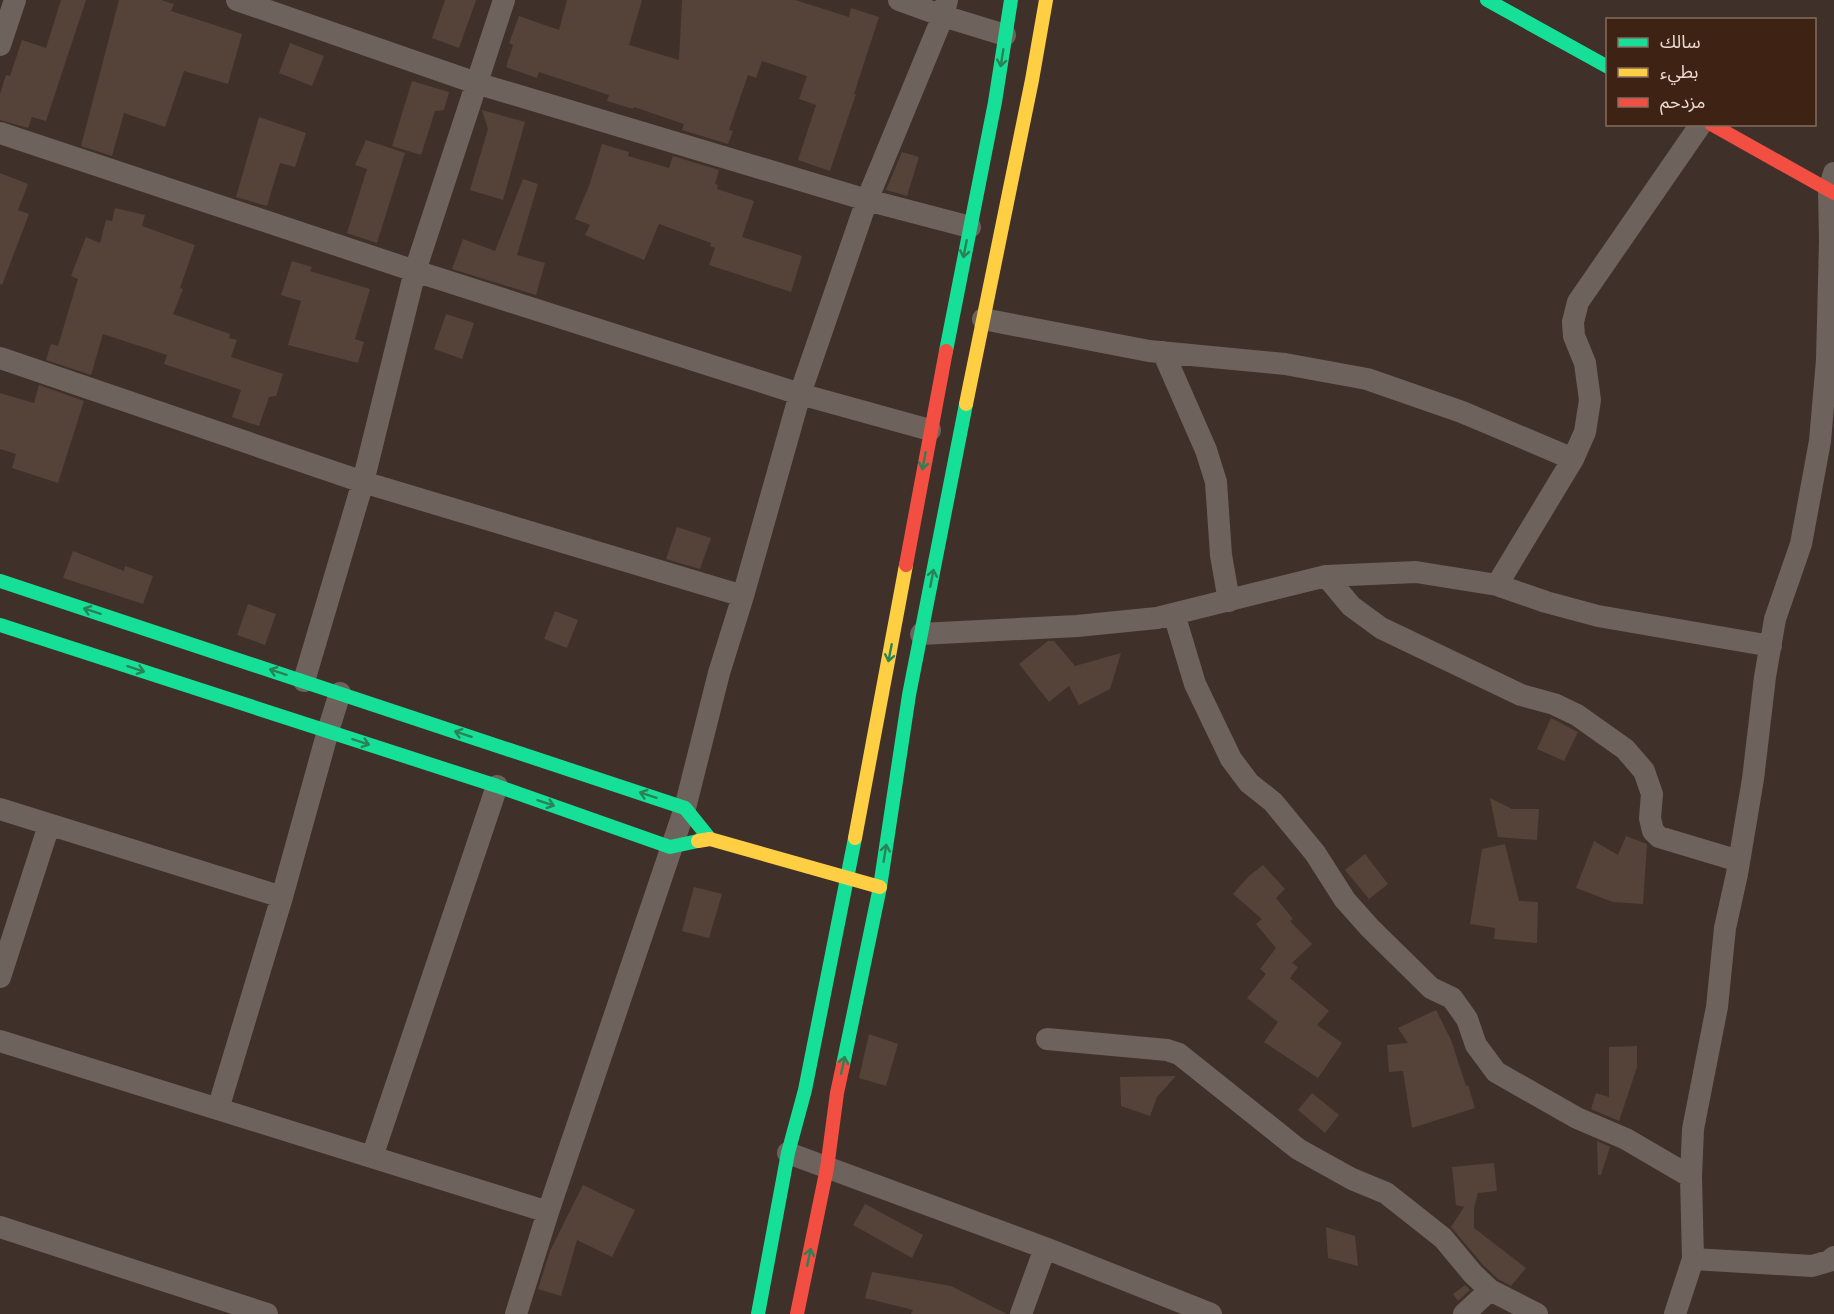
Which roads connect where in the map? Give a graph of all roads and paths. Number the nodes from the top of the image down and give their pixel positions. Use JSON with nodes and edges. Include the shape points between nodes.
{"nodes":[{"id":1,"x":15,"y":0,"type":"edge"},
{"id":2,"x":237,"y":0,"type":"edge"},
{"id":3,"x":504,"y":0,"type":"edge"},
{"id":4,"x":898,"y":0,"type":"edge"},
{"id":5,"x":1011,"y":0,"type":"edge"},
{"id":6,"x":1046,"y":0,"type":"edge"},
{"id":7,"x":1487,"y":0,"type":"edge"},
{"id":8,"x":945,"y":8,"type":"edge"},
{"id":9,"x":1005,"y":35,"type":"junction"},
{"id":10,"x":0,"y":45,"type":"edge"},
{"id":11,"x":1606,"y":66,"type":"edge"},
{"id":12,"x":476,"y":83,"type":"junction"},
{"id":13,"x":1700,"y":126,"type":"edge"},
{"id":14,"x":1715,"y":126,"type":"edge"},
{"id":15,"x":0,"y":133,"type":"edge"},
{"id":16,"x":1832,"y":185,"type":"edge"},
{"id":17,"x":867,"y":200,"type":"junction"},
{"id":18,"x":970,"y":227,"type":"junction"},
{"id":19,"x":415,"y":270,"type":"junction"},
{"id":20,"x":975,"y":280,"type":"junction"},
{"id":21,"x":983,"y":319,"type":"junction"},
{"id":22,"x":1163,"y":352,"type":"junction"},
{"id":23,"x":0,"y":358,"type":"edge"},
{"id":24,"x":800,"y":394,"type":"junction"},
{"id":25,"x":930,"y":430,"type":"junction"},
{"id":26,"x":1573,"y":459,"type":"junction"},
{"id":27,"x":363,"y":482,"type":"junction"},
{"id":28,"x":1326,"y":576,"type":"junction"},
{"id":29,"x":0,"y":581,"type":"edge"},
{"id":30,"x":1497,"y":585,"type":"junction"},
{"id":31,"x":743,"y":596,"type":"junction"},
{"id":32,"x":1229,"y":601,"type":"junction"},
{"id":33,"x":1174,"y":614,"type":"junction"},
{"id":34,"x":0,"y":625,"type":"edge"},
{"id":35,"x":921,"y":633,"type":"junction"},
{"id":36,"x":1771,"y":646,"type":"junction"},
{"id":37,"x":304,"y":681,"type":"junction"},
{"id":38,"x":340,"y":693,"type":"junction"},
{"id":39,"x":328,"y":731,"type":"junction"},
{"id":40,"x":497,"y":786,"type":"junction"},
{"id":41,"x":685,"y":808,"type":"junction"},
{"id":42,"x":0,"y":809,"type":"edge"},
{"id":43,"x":49,"y":825,"type":"junction"},
{"id":44,"x":710,"y":839,"type":"junction"},
{"id":45,"x":670,"y":847,"type":"junction"},
{"id":46,"x":1739,"y":861,"type":"junction"},
{"id":47,"x":847,"y":878,"type":"junction"},
{"id":48,"x":879,"y":887,"type":"junction"},
{"id":49,"x":282,"y":897,"type":"junction"},
{"id":50,"x":0,"y":977,"type":"edge"},
{"id":51,"x":1047,"y":1039,"type":"dead end"},
{"id":52,"x":0,"y":1041,"type":"edge"},
{"id":53,"x":218,"y":1109,"type":"junction"},
{"id":54,"x":788,"y":1153,"type":"junction"},
{"id":55,"x":372,"y":1157,"type":"junction"},
{"id":56,"x":827,"y":1168,"type":"junction"},
{"id":57,"x":1691,"y":1177,"type":"junction"},
{"id":58,"x":548,"y":1212,"type":"junction"},
{"id":59,"x":0,"y":1227,"type":"edge"},
{"id":60,"x":1045,"y":1248,"type":"junction"},
{"id":61,"x":1834,"y":1257,"type":"edge"},
{"id":62,"x":1693,"y":1259,"type":"junction"},
{"id":63,"x":1490,"y":1290,"type":"junction"},
{"id":64,"x":267,"y":1314,"type":"edge"},
{"id":65,"x":516,"y":1314,"type":"edge"},
{"id":66,"x":758,"y":1314,"type":"edge"},
{"id":67,"x":797,"y":1314,"type":"edge"},
{"id":68,"x":1021,"y":1314,"type":"edge"},
{"id":69,"x":1211,"y":1314,"type":"edge"},
{"id":70,"x":1464,"y":1314,"type":"edge"},
{"id":71,"x":1537,"y":1314,"type":"edge"},
{"id":72,"x":1675,"y":1314,"type":"edge"}],
"edges":[{"from":1,"to":10,"type":"street"},
{"from":2,"to":12,"type":"street"},
{"from":3,"to":12,"type":"street"},
{"from":4,"to":8,"type":"street"},
{"from":5,"to":9,"type":"main road"},
{"from":6,"to":20,"type":"main road","via":[[1032,80]]},
{"from":7,"to":11,"type":"main road"},
{"from":8,"to":9,"type":"street"},
{"from":8,"to":17,"type":"street"},
{"from":9,"to":18,"type":"main road","one_way":true},
{"from":12,"to":17,"type":"street"},
{"from":12,"to":19,"type":"street"},
{"from":13,"to":26,"type":"street","via":[[1578,302],[1574,336],[1585,363],[1590,400],[1585,432]]},
{"from":14,"to":16,"type":"main road"},
{"from":15,"to":19,"type":"street"},
{"from":16,"to":36,"type":"street","via":[[1827,360],[1820,441],[1801,544],[1775,619]]},
{"from":17,"to":18,"type":"street"},
{"from":17,"to":24,"type":"street"},
{"from":18,"to":20,"type":"main road","one_way":true},
{"from":19,"to":24,"type":"street"},
{"from":19,"to":27,"type":"street"},
{"from":20,"to":21,"type":"main road"},
{"from":20,"to":25,"type":"main road"},
{"from":21,"to":22,"type":"street"},
{"from":35,"to":21,"type":"main road","one_way":true},
{"from":22,"to":26,"type":"street","via":[[1285,364],[1367,380],[1462,412]]},
{"from":22,"to":32,"type":"street","via":[[1216,482]]},
{"from":23,"to":27,"type":"street"},
{"from":24,"to":25,"type":"street"},
{"from":24,"to":31,"type":"street"},
{"from":25,"to":47,"type":"main road","one_way":true},
{"from":26,"to":30,"type":"street"},
{"from":27,"to":31,"type":"street"},
{"from":27,"to":37,"type":"street"},
{"from":28,"to":30,"type":"street","via":[[1416,572]]},
{"from":28,"to":32,"type":"street"},
{"from":28,"to":46,"type":"street","via":[[1352,606],[1381,628],[1521,695],[1577,715],[1625,749],[1644,771],[1652,794],[1650,818],[1659,837]]},
{"from":37,"to":29,"type":"main road","one_way":true},
{"from":30,"to":36,"type":"street","via":[[1598,616]]},
{"from":31,"to":41,"type":"street"},
{"from":32,"to":33,"type":"street"},
{"from":33,"to":35,"type":"street","via":[[1077,626]]},
{"from":33,"to":57,"type":"street","via":[[1195,684],[1231,759],[1249,783],[1274,802],[1370,928],[1431,988],[1452,998],[1467,1019],[1476,1045],[1496,1072]]},
{"from":34,"to":39,"type":"main road","one_way":true},
{"from":48,"to":35,"type":"main road","one_way":true},
{"from":36,"to":46,"type":"street"},
{"from":37,"to":38,"type":"main road"},
{"from":38,"to":39,"type":"street"},
{"from":41,"to":38,"type":"main road","one_way":true},
{"from":39,"to":40,"type":"main road","one_way":true},
{"from":39,"to":49,"type":"street"},
{"from":40,"to":45,"type":"main road","one_way":true},
{"from":40,"to":55,"type":"street"},
{"from":41,"to":44,"type":"main road"},
{"from":41,"to":45,"type":"street"},
{"from":42,"to":43,"type":"street"},
{"from":43,"to":49,"type":"street"},
{"from":43,"to":50,"type":"street"},
{"from":44,"to":45,"type":"main road"},
{"from":44,"to":47,"type":"main road"},
{"from":45,"to":58,"type":"street"},
{"from":46,"to":57,"type":"street","via":[[1725,928],[1717,1007],[1693,1129]]},
{"from":47,"to":48,"type":"main road"},
{"from":47,"to":54,"type":"main road","via":[[805,1090]]},
{"from":56,"to":48,"type":"main road","one_way":true,"via":[[837,1093]]},
{"from":49,"to":53,"type":"street"},
{"from":51,"to":63,"type":"street","via":[[1179,1054],[1298,1149],[1386,1193],[1443,1238]]},
{"from":52,"to":53,"type":"street"},
{"from":53,"to":55,"type":"street"},
{"from":54,"to":56,"type":"street"},
{"from":54,"to":66,"type":"main road"},
{"from":55,"to":58,"type":"street"},
{"from":56,"to":60,"type":"street"},
{"from":67,"to":56,"type":"main road","one_way":true},
{"from":57,"to":62,"type":"street"},
{"from":58,"to":65,"type":"street"},
{"from":59,"to":64,"type":"street"},
{"from":60,"to":68,"type":"street"},
{"from":60,"to":69,"type":"street"},
{"from":61,"to":62,"type":"street","via":[[1812,1266]]},
{"from":62,"to":72,"type":"street"},
{"from":63,"to":70,"type":"street"},
{"from":63,"to":71,"type":"street"}]}
